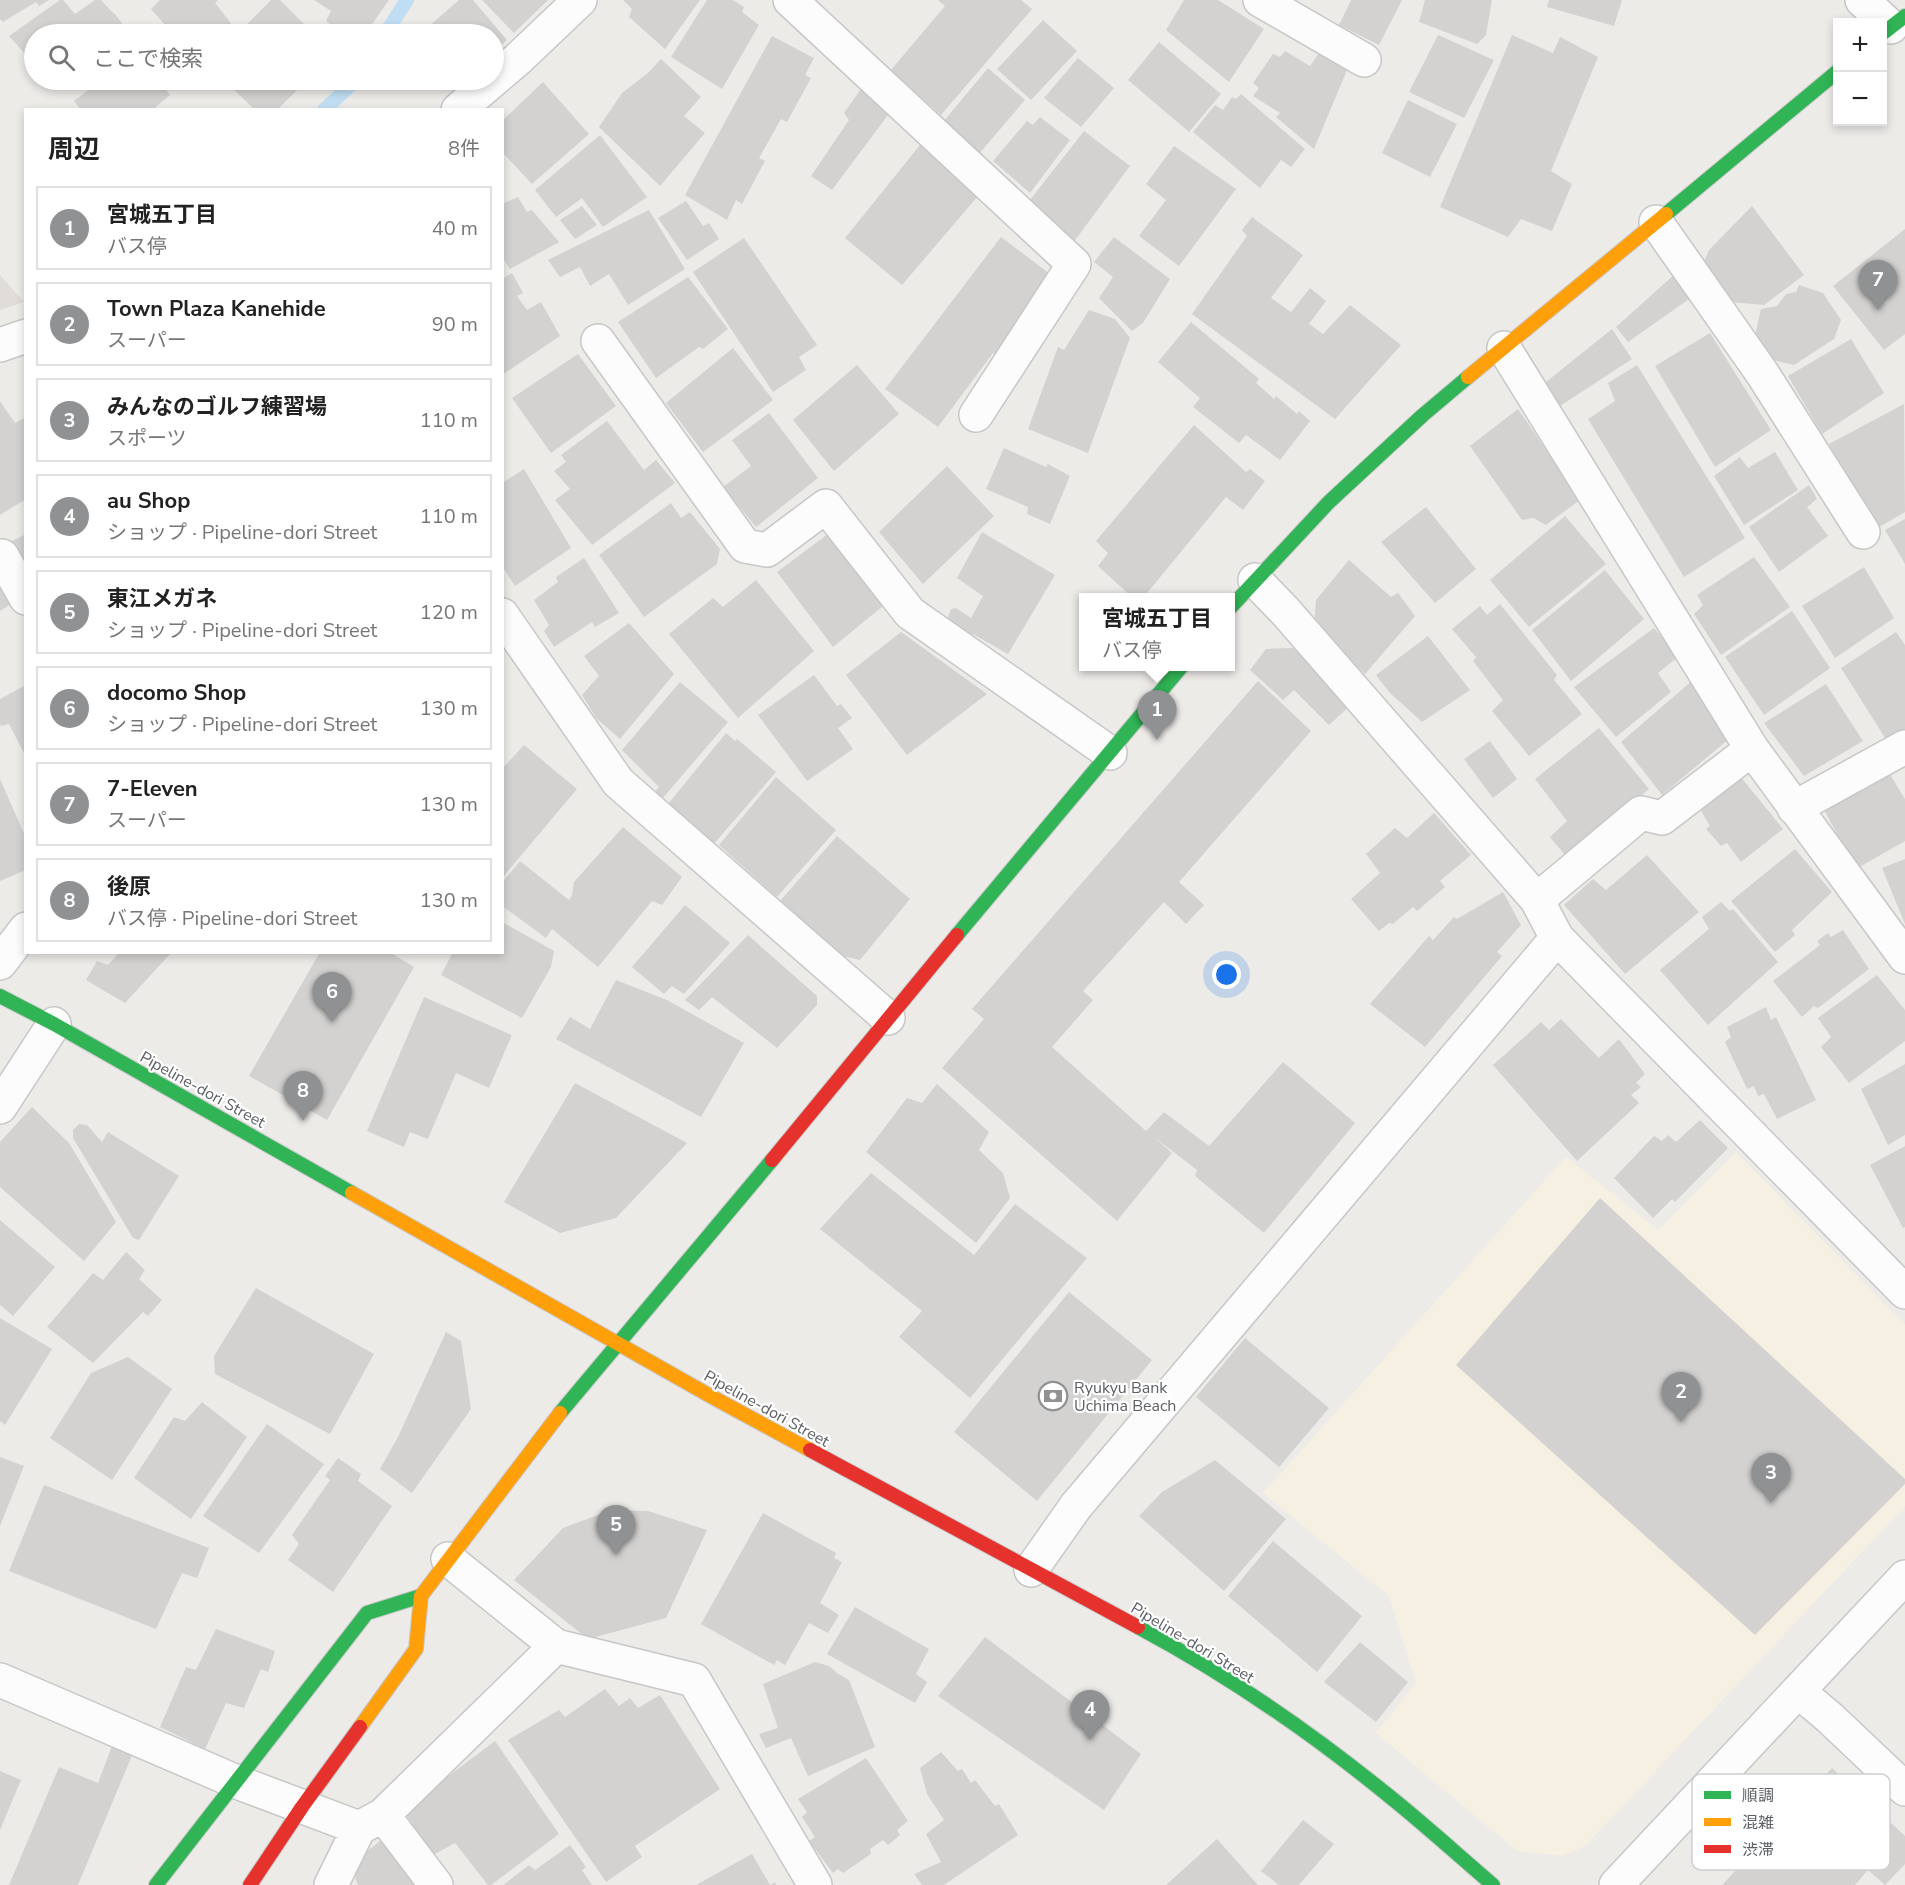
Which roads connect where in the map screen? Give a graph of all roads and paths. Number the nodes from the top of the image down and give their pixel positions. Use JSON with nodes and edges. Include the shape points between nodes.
{"nodes":[{"id":1,"x":580,"y":0,"type":"edge"},
{"id":2,"x":790,"y":0,"type":"edge"},
{"id":3,"x":1260,"y":0,"type":"edge"},
{"id":4,"x":1862,"y":0,"type":"edge"},
{"id":5,"x":1893,"y":25,"type":"edge"},
{"id":6,"x":1364,"y":60,"type":"dead end"},
{"id":7,"x":504,"y":71,"type":"edge"},
{"id":8,"x":1837,"y":72,"type":"edge"},
{"id":9,"x":482,"y":90,"type":"edge"},
{"id":10,"x":460,"y":108,"type":"edge"},
{"id":11,"x":1656,"y":222,"type":"junction"},
{"id":12,"x":24,"y":337,"type":"edge"},
{"id":13,"x":597,"y":341,"type":"dead end"},
{"id":14,"x":0,"y":345,"type":"edge"},
{"id":15,"x":1504,"y":348,"type":"junction"},
{"id":16,"x":976,"y":415,"type":"dead end"},
{"id":17,"x":1863,"y":532,"type":"dead end"},
{"id":18,"x":2,"y":556,"type":"dead end"},
{"id":19,"x":1255,"y":580,"type":"junction"},
{"id":20,"x":24,"y":594,"type":"edge"},
{"id":21,"x":1235,"y":602,"type":"edge"},
{"id":22,"x":504,"y":618,"type":"edge"},
{"id":23,"x":1178,"y":671,"type":"edge"},
{"id":24,"x":1905,"y":747,"type":"edge"},
{"id":25,"x":1752,"y":749,"type":"junction"},
{"id":26,"x":1110,"y":753,"type":"junction"},
{"id":27,"x":1794,"y":808,"type":"junction"},
{"id":28,"x":1537,"y":900,"type":"junction"},
{"id":29,"x":24,"y":932,"type":"edge"},
{"id":30,"x":1557,"y":938,"type":"junction"},
{"id":31,"x":1905,"y":957,"type":"edge"},
{"id":32,"x":0,"y":963,"type":"edge"},
{"id":33,"x":0,"y":996,"type":"edge"},
{"id":34,"x":888,"y":1018,"type":"junction"},
{"id":35,"x":54,"y":1024,"type":"junction"},
{"id":36,"x":0,"y":1107,"type":"edge"},
{"id":37,"x":1905,"y":1292,"type":"edge"},
{"id":38,"x":619,"y":1344,"type":"junction"},
{"id":39,"x":448,"y":1559,"type":"junction"},
{"id":40,"x":1030,"y":1570,"type":"junction"},
{"id":41,"x":1905,"y":1576,"type":"edge"},
{"id":42,"x":421,"y":1596,"type":"junction"},
{"id":43,"x":556,"y":1646,"type":"junction"},
{"id":44,"x":0,"y":1680,"type":"edge"},
{"id":45,"x":1798,"y":1691,"type":"junction"},
{"id":46,"x":1720,"y":1774,"type":"edge"},
{"id":47,"x":1889,"y":1774,"type":"edge"},
{"id":48,"x":1890,"y":1775,"type":"edge"},
{"id":49,"x":237,"y":1782,"type":"junction"},
{"id":50,"x":1905,"y":1789,"type":"edge"},
{"id":51,"x":1692,"y":1804,"type":"edge"},
{"id":52,"x":302,"y":1807,"type":"junction"},
{"id":53,"x":371,"y":1822,"type":"junction"},
{"id":54,"x":156,"y":1885,"type":"edge"},
{"id":55,"x":250,"y":1885,"type":"edge"},
{"id":56,"x":331,"y":1885,"type":"edge"},
{"id":57,"x":436,"y":1885,"type":"edge"},
{"id":58,"x":815,"y":1885,"type":"edge"},
{"id":59,"x":1493,"y":1885,"type":"edge"},
{"id":60,"x":1616,"y":1885,"type":"edge"}],
"edges":[{"from":1,"to":7,"type":"street"},
{"from":2,"to":16,"type":"street","via":[[1074,264]]},
{"from":3,"to":6,"type":"street"},
{"from":4,"to":5,"type":"street"},
{"from":8,"to":11,"type":"street"},
{"from":9,"to":10,"type":"street"},
{"from":11,"to":15,"type":"street"},
{"from":11,"to":17,"type":"street","via":[[1762,373]]},
{"from":12,"to":14,"type":"street"},
{"from":13,"to":26,"type":"street","via":[[745,546],[767,550],[826,506],[910,613]]},
{"from":15,"to":19,"type":"street","via":[[1329,502]]},
{"from":15,"to":25,"type":"street"},
{"from":18,"to":20,"type":"street"},
{"from":19,"to":21,"type":"street"},
{"from":19,"to":28,"type":"street"},
{"from":22,"to":34,"type":"street","via":[[618,782]]},
{"from":23,"to":26,"type":"street"},
{"from":24,"to":27,"type":"street"},
{"from":25,"to":27,"type":"street"},
{"from":25,"to":28,"type":"street","via":[[1662,818],[1641,813]]},
{"from":26,"to":34,"type":"street"},
{"from":27,"to":31,"type":"street"},
{"from":28,"to":30,"type":"street"},
{"from":29,"to":32,"type":"street"},
{"from":30,"to":37,"type":"street"},
{"from":30,"to":40,"type":"street","via":[[1076,1506]]},
{"from":33,"to":35,"type":"street","name":"Pipeline-dori Street"},
{"from":34,"to":38,"type":"street"},
{"from":35,"to":36,"type":"street"},
{"from":35,"to":38,"type":"street","name":"Pipeline-dori Street"},
{"from":38,"to":39,"type":"street","via":[[542,1434]]},
{"from":38,"to":40,"type":"street","name":"Pipeline-dori Street"},
{"from":39,"to":42,"type":"street"},
{"from":39,"to":43,"type":"street"},
{"from":40,"to":59,"type":"street","name":"Pipeline-dori Street","via":[[1168,1643],[1276,1712],[1388,1795]]},
{"from":41,"to":45,"type":"street"},
{"from":42,"to":49,"type":"street","via":[[367,1613]]},
{"from":42,"to":52,"type":"street","via":[[416,1649]]},
{"from":43,"to":53,"type":"street"},
{"from":43,"to":58,"type":"street","via":[[694,1680]]},
{"from":44,"to":49,"type":"street"},
{"from":45,"to":46,"type":"street"},
{"from":45,"to":47,"type":"street"},
{"from":48,"to":50,"type":"street"},
{"from":49,"to":52,"type":"street"},
{"from":49,"to":54,"type":"street"},
{"from":51,"to":60,"type":"street"},
{"from":52,"to":53,"type":"street"},
{"from":52,"to":55,"type":"street"},
{"from":53,"to":56,"type":"street"},
{"from":53,"to":57,"type":"street"}]}
